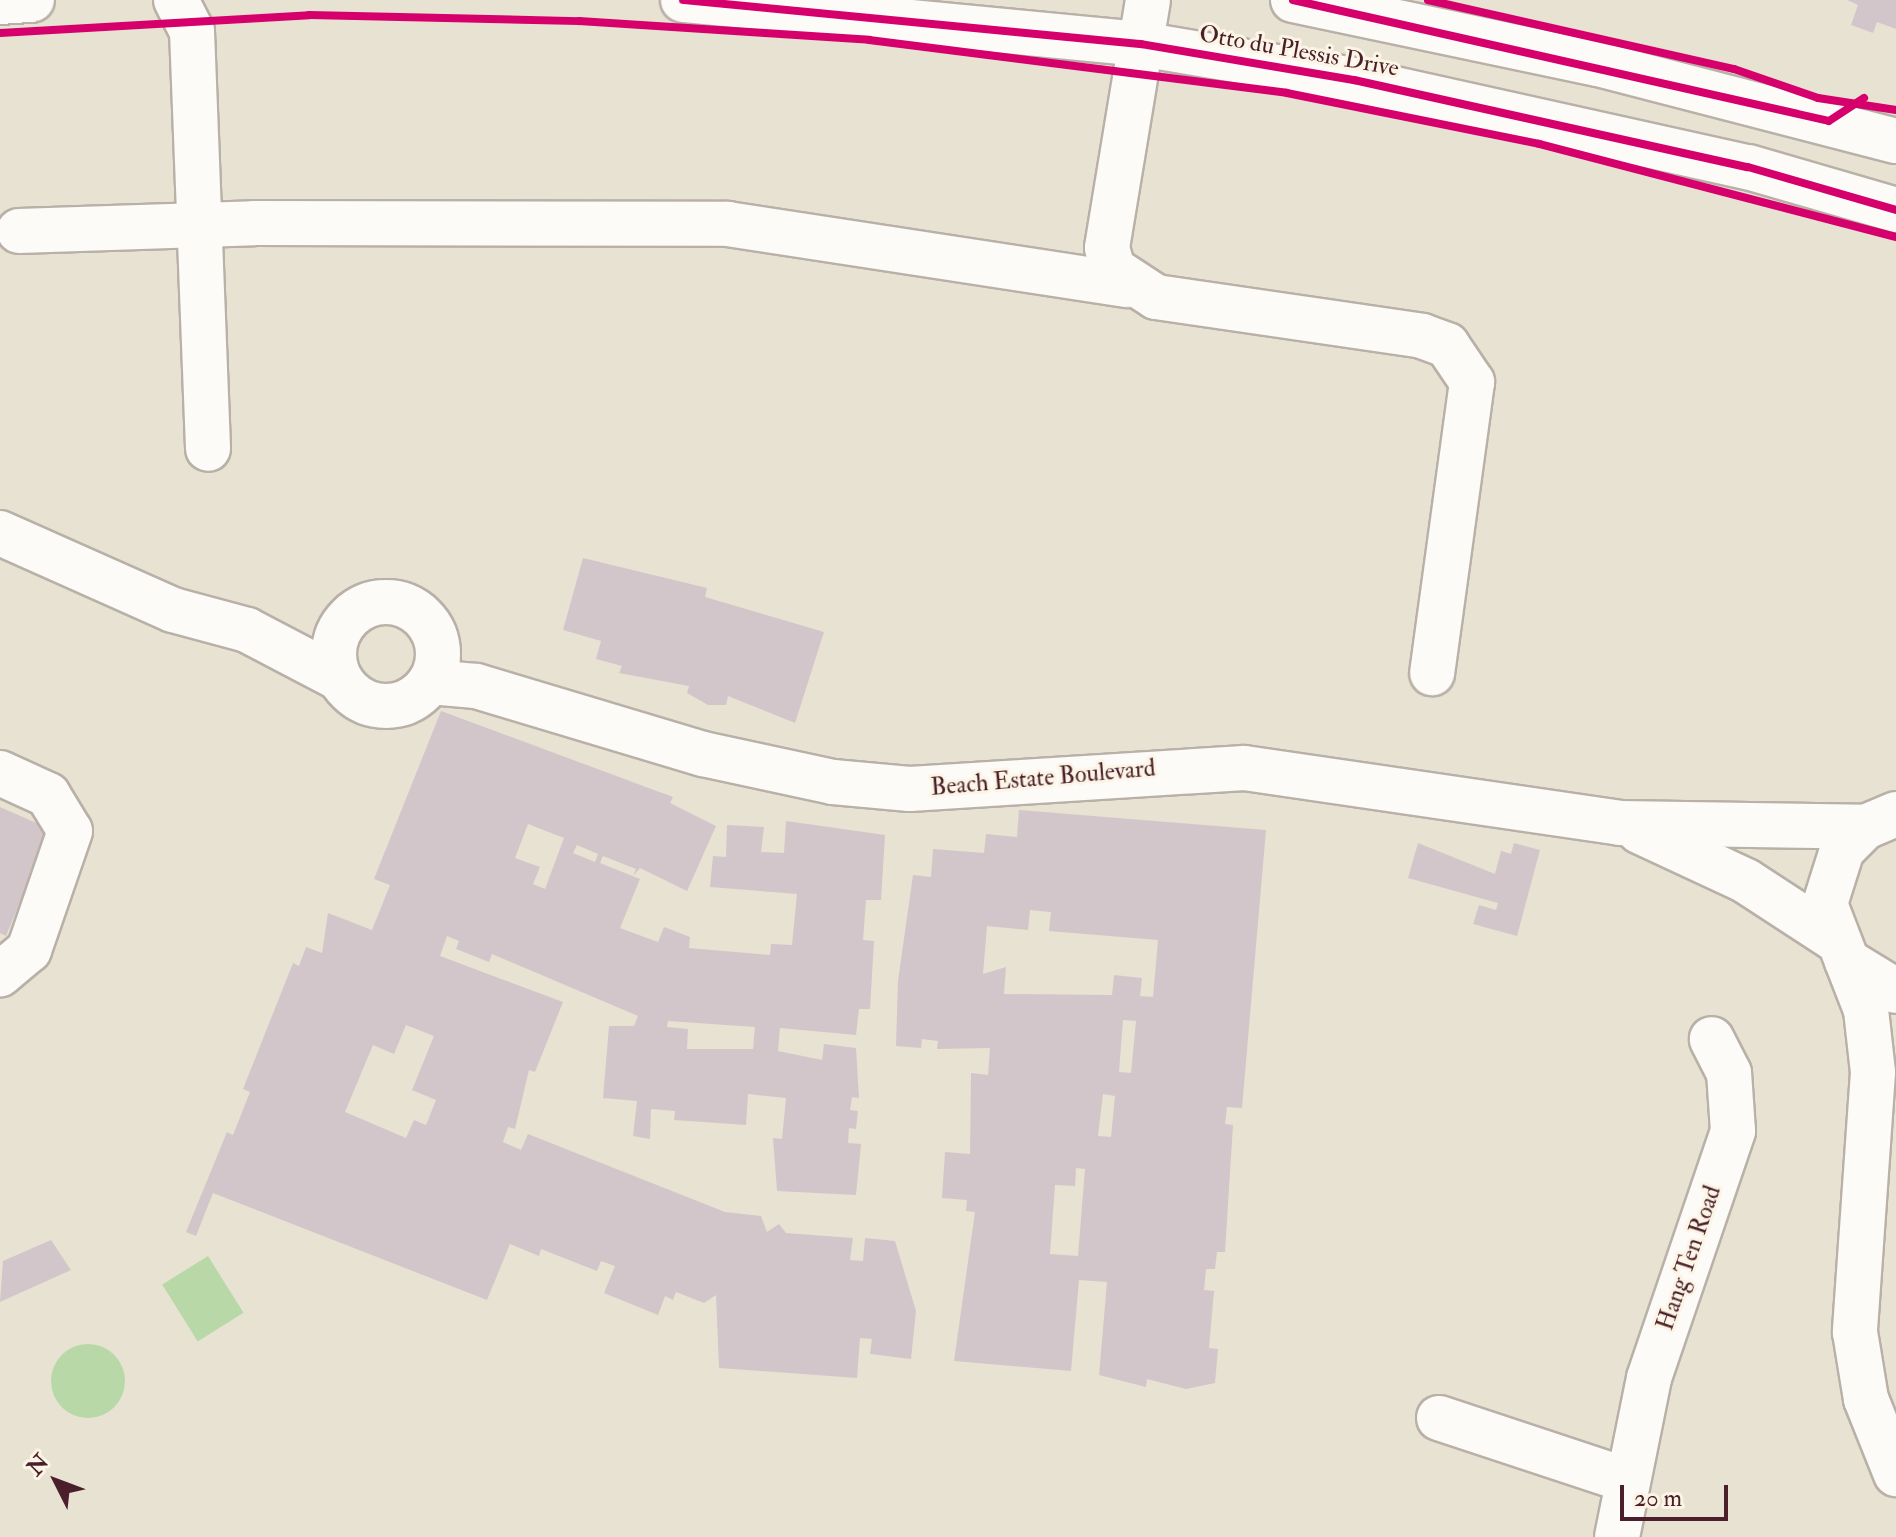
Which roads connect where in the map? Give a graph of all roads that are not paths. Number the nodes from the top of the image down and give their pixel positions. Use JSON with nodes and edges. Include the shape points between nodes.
{"nodes":[{"id":1,"x":32,"y":0,"type":"edge"},
{"id":2,"x":683,"y":0,"type":"edge"},
{"id":3,"x":1148,"y":0,"type":"edge"},
{"id":4,"x":1293,"y":0,"type":"edge"},
{"id":5,"x":0,"y":2,"type":"edge"},
{"id":6,"x":192,"y":10,"type":"edge"},
{"id":7,"x":1141,"y":44,"type":"junction"},
{"id":8,"x":1896,"y":141,"type":"edge"},
{"id":9,"x":1896,"y":210,"type":"edge"},
{"id":10,"x":198,"y":225,"type":"junction"},
{"id":11,"x":19,"y":231,"type":"dead end"},
{"id":12,"x":1127,"y":285,"type":"junction"},
{"id":13,"x":208,"y":449,"type":"dead end"},
{"id":14,"x":0,"y":533,"type":"edge"},
{"id":15,"x":346,"y":619,"type":"junction"},
{"id":16,"x":247,"y":630,"type":"junction"},
{"id":17,"x":434,"y":666,"type":"junction"},
{"id":18,"x":1432,"y":673,"type":"dead end"},
{"id":19,"x":339,"y":678,"type":"junction"},
{"id":20,"x":0,"y":773,"type":"edge"},
{"id":21,"x":1881,"y":821,"type":"edge"},
{"id":22,"x":1620,"y":823,"type":"junction"},
{"id":23,"x":1840,"y":949,"type":"junction"},
{"id":24,"x":0,"y":974,"type":"edge"},
{"id":25,"x":1896,"y":991,"type":"edge"},
{"id":26,"x":1712,"y":1039,"type":"dead end"},
{"id":27,"x":1896,"y":1117,"type":"edge"},
{"id":28,"x":1865,"y":1218,"type":"junction"},
{"id":29,"x":1439,"y":1418,"type":"dead end"},
{"id":30,"x":1896,"y":1474,"type":"edge"},
{"id":31,"x":1626,"y":1480,"type":"junction"},
{"id":32,"x":1617,"y":1537,"type":"edge"}],
"edges":[{"from":1,"to":5,"type":"street"},
{"from":2,"to":7,"type":"street","name":"Otto du Plessis Drive"},
{"from":3,"to":7,"type":"street"},
{"from":4,"to":8,"type":"street","name":"Otto du Plessis Drive","via":[[1598,64]]},
{"from":6,"to":10,"type":"street"},
{"from":7,"to":9,"type":"street","name":"Otto du Plessis Drive","via":[[1591,131]]},
{"from":7,"to":12,"type":"street","via":[[1107,248]]},
{"from":10,"to":11,"type":"street"},
{"from":10,"to":12,"type":"street","via":[[728,224]]},
{"from":10,"to":13,"type":"street"},
{"from":12,"to":18,"type":"street","via":[[1200,305],[1422,336],[1447,345],[1463,362],[1473,410]]},
{"from":14,"to":16,"type":"street","via":[[173,610]]},
{"from":15,"to":16,"type":"street"},
{"from":15,"to":17,"type":"street","via":[[372,604],[403,604],[433,631]]},
{"from":15,"to":19,"type":"street","via":[[334,648]]},
{"from":16,"to":19,"type":"street"},
{"from":17,"to":19,"type":"street","via":[[401,704],[380,706]]},
{"from":17,"to":22,"type":"street","name":"Beach Estate Boulevard","via":[[476,686],[741,764],[833,782],[910,789],[1244,768]]},
{"from":20,"to":24,"type":"street","via":[[48,795],[70,831],[29,950]]},
{"from":21,"to":22,"type":"street","name":"Beach Estate Boulevard"},
{"from":21,"to":23,"type":"street","via":[[1842,850],[1828,881]]},
{"from":22,"to":23,"type":"street","name":"Beach Estate Boulevard","via":[[1746,881]]},
{"from":23,"to":25,"type":"street","name":"Beach Estate Boulevard"},
{"from":23,"to":28,"type":"street","via":[[1872,1044]]},
{"from":26,"to":31,"type":"street","name":"Hang Ten Road","via":[[1729,1073],[1733,1131],[1649,1378]]},
{"from":27,"to":28,"type":"street"},
{"from":28,"to":30,"type":"street","via":[[1858,1358]]},
{"from":29,"to":31,"type":"street"},
{"from":31,"to":32,"type":"street","name":"Hang Ten Road"}]}
